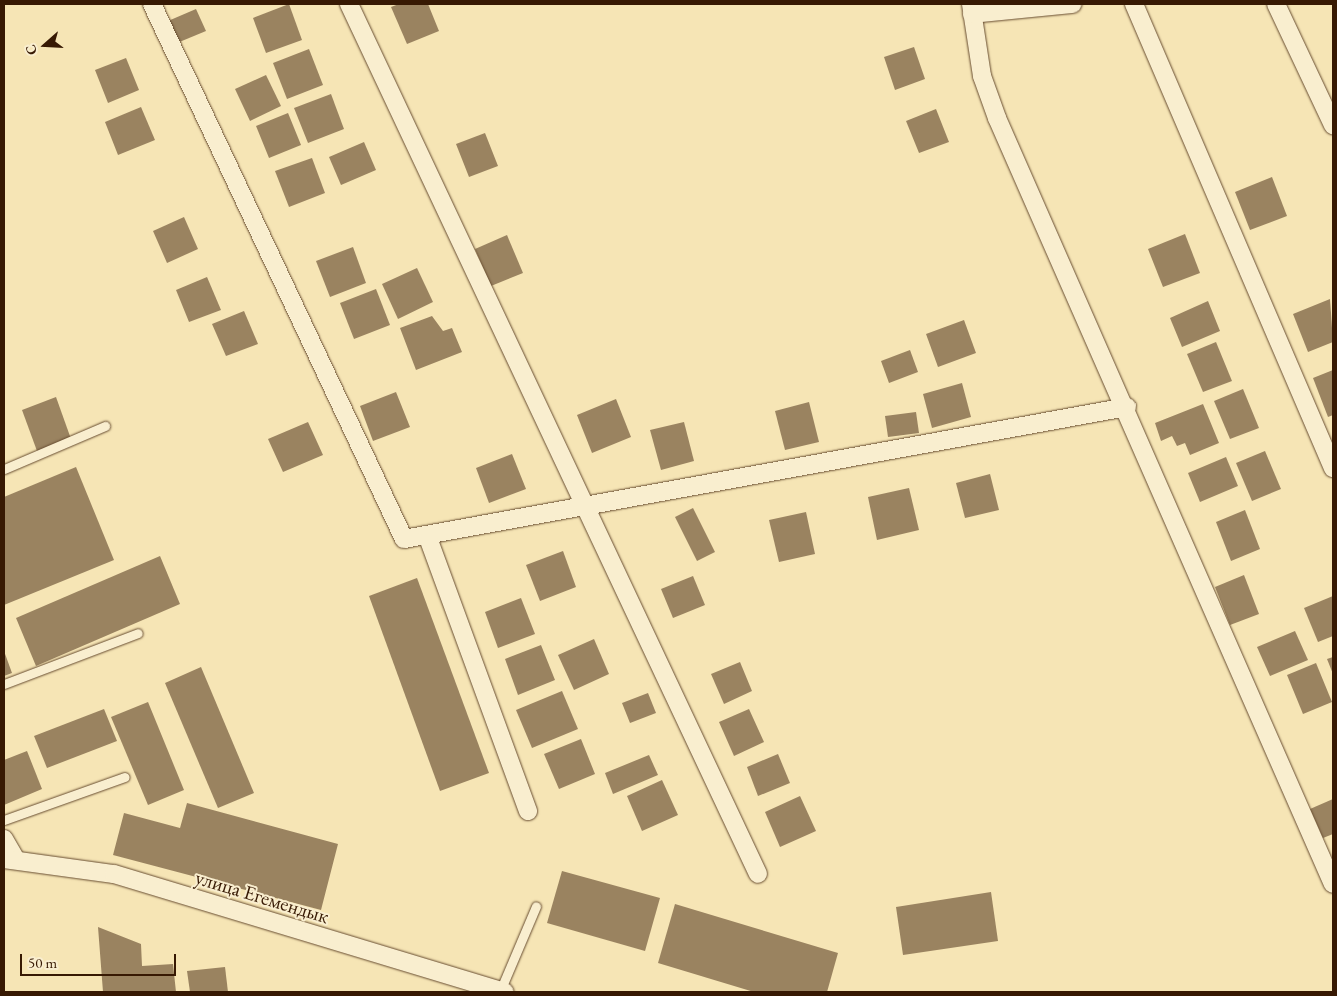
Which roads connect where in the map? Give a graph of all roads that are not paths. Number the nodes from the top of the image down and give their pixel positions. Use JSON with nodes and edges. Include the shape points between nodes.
{"nodes":[{"id":1,"x":152,"y":4,"type":"edge"},
{"id":2,"x":349,"y":4,"type":"edge"},
{"id":3,"x":1072,"y":4,"type":"edge"},
{"id":4,"x":1134,"y":4,"type":"edge"},
{"id":5,"x":1276,"y":4,"type":"edge"},
{"id":6,"x":971,"y":9,"type":"edge"},
{"id":7,"x":1333,"y":125,"type":"edge"},
{"id":8,"x":1127,"y":407,"type":"junction"},
{"id":9,"x":105,"y":426,"type":"dead end"},
{"id":10,"x":1333,"y":468,"type":"edge"},
{"id":11,"x":4,"y":469,"type":"edge"},
{"id":12,"x":585,"y":506,"type":"junction"},
{"id":13,"x":426,"y":535,"type":"junction"},
{"id":14,"x":138,"y":633,"type":"dead end"},
{"id":15,"x":4,"y":684,"type":"edge"},
{"id":16,"x":125,"y":777,"type":"dead end"},
{"id":17,"x":528,"y":811,"type":"dead end"},
{"id":18,"x":4,"y":820,"type":"edge"},
{"id":19,"x":4,"y":839,"type":"edge"},
{"id":20,"x":10,"y":859,"type":"edge"},
{"id":21,"x":758,"y":874,"type":"dead end"},
{"id":22,"x":1333,"y":884,"type":"edge"},
{"id":23,"x":536,"y":906,"type":"dead end"},
{"id":24,"x":502,"y":992,"type":"edge"}],
"edges":[{"from":1,"to":13,"type":"street","via":[[404,539]]},
{"from":2,"to":12,"type":"street"},
{"from":3,"to":6,"type":"street"},
{"from":4,"to":10,"type":"street"},
{"from":5,"to":7,"type":"street"},
{"from":6,"to":8,"type":"street","via":[[982,76],[997,118]]},
{"from":8,"to":12,"type":"street"},
{"from":8,"to":22,"type":"street"},
{"from":9,"to":11,"type":"lane"},
{"from":12,"to":13,"type":"street"},
{"from":12,"to":21,"type":"street"},
{"from":13,"to":17,"type":"street"},
{"from":14,"to":15,"type":"lane"},
{"from":16,"to":18,"type":"lane"},
{"from":19,"to":20,"type":"street"},
{"from":20,"to":24,"type":"street","name":"улица Егемендык","via":[[114,874]]},
{"from":23,"to":24,"type":"lane"}]}
